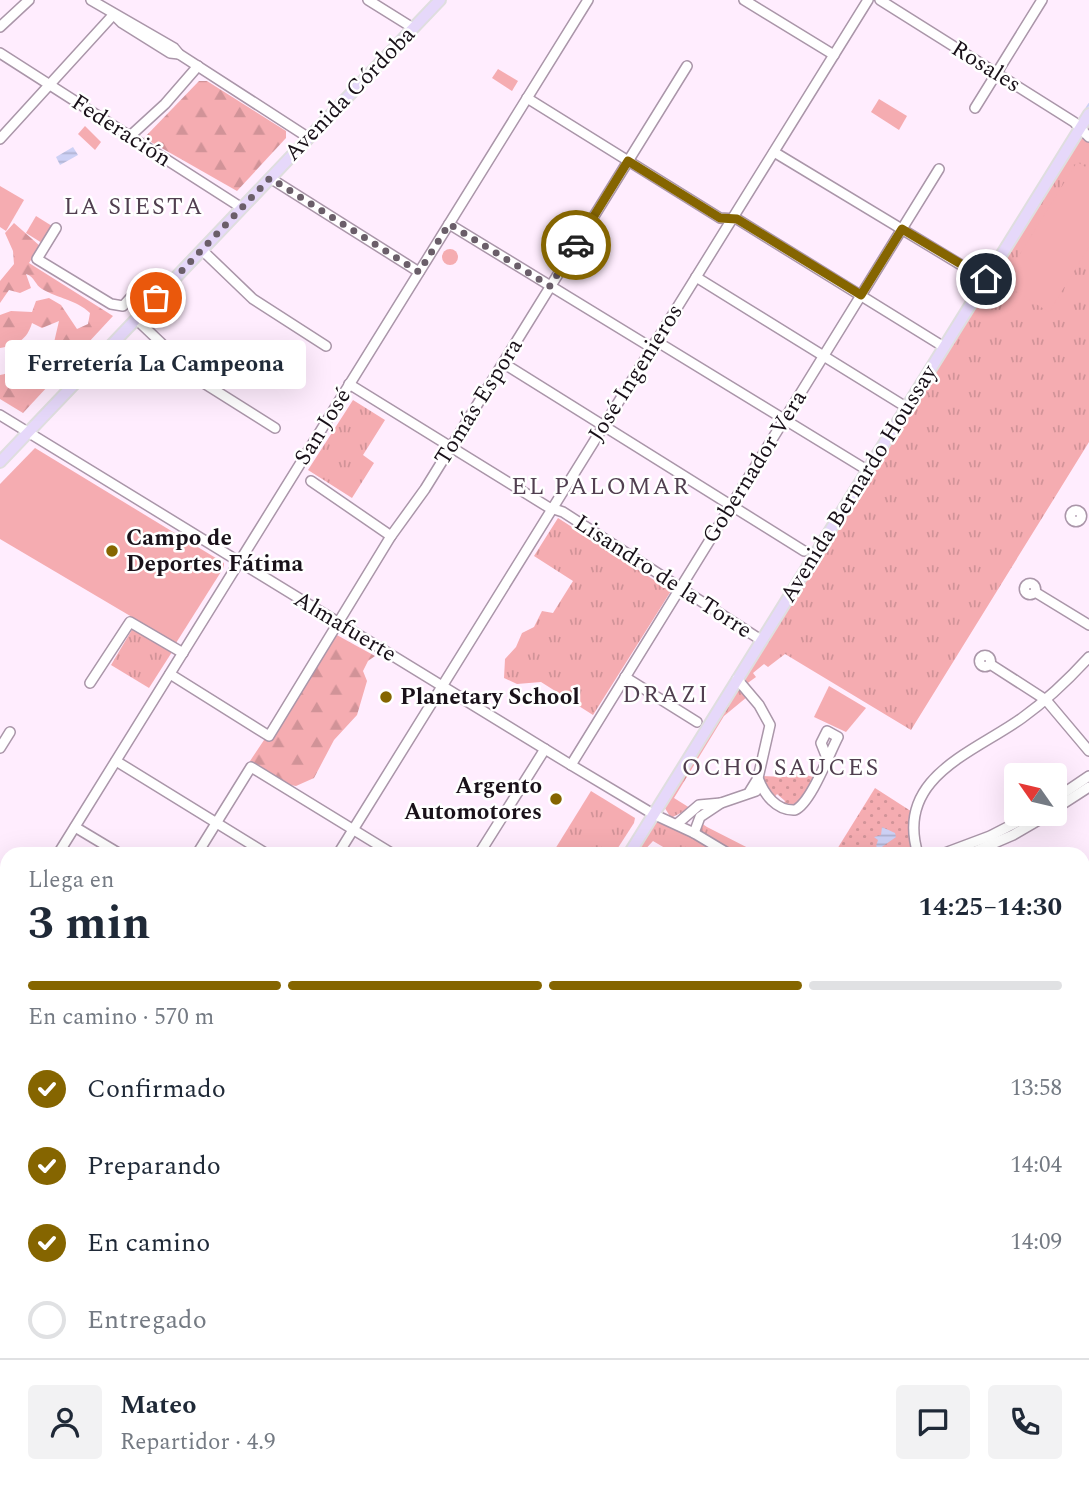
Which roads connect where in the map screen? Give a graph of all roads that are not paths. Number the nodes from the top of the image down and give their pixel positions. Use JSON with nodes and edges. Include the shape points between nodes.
{"nodes":[{"id":1,"x":29,"y":0,"type":"edge"},
{"id":2,"x":91,"y":0,"type":"edge"},
{"id":3,"x":368,"y":0,"type":"edge"},
{"id":4,"x":440,"y":0,"type":"edge"},
{"id":5,"x":588,"y":0,"type":"edge"},
{"id":6,"x":744,"y":0,"type":"edge"},
{"id":7,"x":868,"y":0,"type":"edge"},
{"id":8,"x":880,"y":0,"type":"edge"},
{"id":9,"x":1042,"y":0,"type":"edge"},
{"id":10,"x":114,"y":14,"type":"junction"},
{"id":11,"x":0,"y":27,"type":"edge"},
{"id":12,"x":413,"y":28,"type":"junction"},
{"id":13,"x":0,"y":53,"type":"edge"},
{"id":14,"x":834,"y":55,"type":"junction"},
{"id":15,"x":198,"y":66,"type":"junction"},
{"id":16,"x":687,"y":66,"type":"dead end"},
{"id":17,"x":996,"y":73,"type":"junction"},
{"id":18,"x":50,"y":84,"type":"junction"},
{"id":19,"x":527,"y":98,"type":"junction"},
{"id":20,"x":975,"y":108,"type":"dead end"},
{"id":21,"x":1089,"y":114,"type":"edge"},
{"id":22,"x":1080,"y":128,"type":"junction"},
{"id":23,"x":1089,"y":137,"type":"edge"},
{"id":24,"x":129,"y":138,"type":"junction"},
{"id":25,"x":309,"y":138,"type":"junction"},
{"id":26,"x":0,"y":139,"type":"edge"},
{"id":27,"x":774,"y":152,"type":"junction"},
{"id":28,"x":628,"y":161,"type":"junction"},
{"id":29,"x":939,"y":169,"type":"dead end"},
{"id":30,"x":270,"y":178,"type":"junction"},
{"id":31,"x":242,"y":208,"type":"junction"},
{"id":32,"x":732,"y":220,"type":"junction"},
{"id":33,"x":449,"y":224,"type":"junction"},
{"id":34,"x":56,"y":228,"type":"dead end"},
{"id":35,"x":902,"y":229,"type":"junction"},
{"id":36,"x":202,"y":250,"type":"junction"},
{"id":37,"x":419,"y":272,"type":"junction"},
{"id":38,"x":151,"y":275,"type":"dead end"},
{"id":39,"x":696,"y":277,"type":"junction"},
{"id":40,"x":986,"y":279,"type":"junction"},
{"id":41,"x":143,"y":284,"type":"junction"},
{"id":42,"x":550,"y":286,"type":"junction"},
{"id":43,"x":861,"y":295,"type":"junction"},
{"id":44,"x":156,"y":298,"type":"junction"},
{"id":45,"x":136,"y":319,"type":"junction"},
{"id":46,"x":654,"y":345,"type":"junction"},
{"id":47,"x":326,"y":346,"type":"dead end"},
{"id":48,"x":944,"y":346,"type":"junction"},
{"id":49,"x":824,"y":356,"type":"junction"},
{"id":50,"x":503,"y":363,"type":"junction"},
{"id":51,"x":349,"y":384,"type":"junction"},
{"id":52,"x":906,"y":407,"type":"junction"},
{"id":53,"x":0,"y":415,"type":"edge"},
{"id":54,"x":785,"y":420,"type":"junction"},
{"id":55,"x":604,"y":426,"type":"junction"},
{"id":56,"x":275,"y":428,"type":"dead end"},
{"id":57,"x":28,"y":432,"type":"junction"},
{"id":58,"x":451,"y":447,"type":"junction"},
{"id":59,"x":0,"y":462,"type":"edge"},
{"id":60,"x":867,"y":470,"type":"junction"},
{"id":61,"x":310,"y":481,"type":"dead end"},
{"id":62,"x":732,"y":506,"type":"junction"},
{"id":63,"x":552,"y":509,"type":"junction"},
{"id":64,"x":391,"y":536,"type":"junction"},
{"id":65,"x":804,"y":551,"type":"dead end"},
{"id":66,"x":239,"y":562,"type":"junction"},
{"id":67,"x":682,"y":587,"type":"junction"},
{"id":68,"x":1035,"y":592,"type":"dead end"},
{"id":69,"x":338,"y":623,"type":"junction"},
{"id":70,"x":1089,"y":625,"type":"edge"},
{"id":71,"x":761,"y":640,"type":"junction"},
{"id":72,"x":183,"y":653,"type":"junction"},
{"id":73,"x":1089,"y":657,"type":"edge"},
{"id":74,"x":990,"y":664,"type":"dead end"},
{"id":75,"x":170,"y":674,"type":"junction"},
{"id":76,"x":625,"y":677,"type":"junction"},
{"id":77,"x":737,"y":679,"type":"junction"},
{"id":78,"x":90,"y":683,"type":"dead end"},
{"id":79,"x":442,"y":686,"type":"junction"},
{"id":80,"x":1046,"y":700,"type":"junction"},
{"id":81,"x":697,"y":722,"type":"dead end"},
{"id":82,"x":10,"y":732,"type":"dead end"},
{"id":83,"x":0,"y":748,"type":"edge"},
{"id":84,"x":545,"y":749,"type":"junction"},
{"id":85,"x":1089,"y":751,"type":"edge"},
{"id":86,"x":827,"y":758,"type":"dead end"},
{"id":87,"x":116,"y":761,"type":"junction"},
{"id":88,"x":571,"y":765,"type":"junction"},
{"id":89,"x":1089,"y":776,"type":"edge"},
{"id":90,"x":758,"y":778,"type":"junction"},
{"id":91,"x":1089,"y":787,"type":"edge"},
{"id":92,"x":1068,"y":790,"type":"edge"},
{"id":93,"x":750,"y":791,"type":"junction"},
{"id":94,"x":764,"y":793,"type":"junction"},
{"id":95,"x":1068,"y":801,"type":"edge"},
{"id":96,"x":653,"y":814,"type":"junction"},
{"id":97,"x":694,"y":818,"type":"junction"},
{"id":98,"x":216,"y":823,"type":"junction"},
{"id":99,"x":677,"y":824,"type":"junction"},
{"id":100,"x":1017,"y":826,"type":"edge"},
{"id":101,"x":1022,"y":826,"type":"edge"},
{"id":102,"x":75,"y":827,"type":"junction"},
{"id":103,"x":353,"y":830,"type":"junction"},
{"id":104,"x":1011,"y":831,"type":"junction"},
{"id":105,"x":694,"y":833,"type":"junction"},
{"id":106,"x":62,"y":847,"type":"edge"},
{"id":107,"x":108,"y":847,"type":"edge"},
{"id":108,"x":201,"y":847,"type":"edge"},
{"id":109,"x":255,"y":847,"type":"edge"},
{"id":110,"x":342,"y":847,"type":"edge"},
{"id":111,"x":381,"y":847,"type":"edge"},
{"id":112,"x":483,"y":847,"type":"edge"},
{"id":113,"x":633,"y":847,"type":"edge"},
{"id":114,"x":717,"y":847,"type":"edge"},
{"id":115,"x":918,"y":847,"type":"edge"},
{"id":116,"x":963,"y":847,"type":"edge"},
{"id":117,"x":982,"y":847,"type":"edge"}],
"edges":[{"from":1,"to":11,"type":"street"},
{"from":2,"to":10,"type":"street"},
{"from":3,"to":12,"type":"street"},
{"from":4,"to":12,"type":"main road","name":"Avenida Córdoba"},
{"from":5,"to":19,"type":"street","name":"San José"},
{"from":6,"to":14,"type":"street"},
{"from":7,"to":14,"type":"street","name":"José Ingenieros"},
{"from":8,"to":17,"type":"street","name":"Rosales"},
{"from":9,"to":17,"type":"street"},
{"from":10,"to":15,"type":"street","via":[[131,29]]},
{"from":10,"to":18,"type":"street"},
{"from":12,"to":25,"type":"main road","name":"Avenida Córdoba"},
{"from":13,"to":18,"type":"street","name":"Federación"},
{"from":14,"to":27,"type":"street","name":"José Ingenieros"},
{"from":15,"to":24,"type":"street"},
{"from":15,"to":25,"type":"street"},
{"from":16,"to":28,"type":"street","name":"Tomás Espora"},
{"from":17,"to":20,"type":"street"},
{"from":17,"to":22,"type":"street","name":"Rosales"},
{"from":18,"to":24,"type":"street","name":"Federación"},
{"from":18,"to":26,"type":"street"},
{"from":19,"to":28,"type":"street"},
{"from":19,"to":33,"type":"street","name":"San José"},
{"from":21,"to":22,"type":"main road","name":"Avenida Bernardo Houssay"},
{"from":22,"to":23,"type":"street","name":"Rosales"},
{"from":22,"to":40,"type":"main road","name":"Avenida Bernardo Houssay"},
{"from":24,"to":31,"type":"street","name":"Federación"},
{"from":25,"to":30,"type":"main road","name":"Avenida Córdoba"},
{"from":27,"to":32,"type":"street","name":"José Ingenieros"},
{"from":27,"to":35,"type":"street"},
{"from":28,"to":32,"type":"street","via":[[720,218]]},
{"from":28,"to":42,"type":"street","name":"Tomás Espora"},
{"from":29,"to":35,"type":"street","name":"Gobernador Vera"},
{"from":30,"to":31,"type":"main road","name":"Avenida Córdoba"},
{"from":30,"to":37,"type":"street"},
{"from":31,"to":36,"type":"main road","name":"Avenida Córdoba"},
{"from":32,"to":39,"type":"street","name":"José Ingenieros"},
{"from":32,"to":43,"type":"street"},
{"from":33,"to":37,"type":"street","name":"San José"},
{"from":33,"to":42,"type":"street"},
{"from":34,"to":41,"type":"street","via":[[37,258],[117,307]]},
{"from":35,"to":40,"type":"street"},
{"from":35,"to":43,"type":"street","name":"Gobernador Vera"},
{"from":36,"to":44,"type":"main road","name":"Avenida Córdoba"},
{"from":36,"to":47,"type":"street","via":[[253,299]]},
{"from":37,"to":51,"type":"street","name":"San José"},
{"from":38,"to":41,"type":"street"},
{"from":39,"to":46,"type":"street","name":"José Ingenieros"},
{"from":39,"to":49,"type":"street"},
{"from":40,"to":48,"type":"main road","name":"Avenida Bernardo Houssay"},
{"from":41,"to":44,"type":"street"},
{"from":42,"to":46,"type":"street"},
{"from":42,"to":50,"type":"street","name":"Tomás Espora"},
{"from":43,"to":48,"type":"street"},
{"from":43,"to":49,"type":"street","name":"Gobernador Vera"},
{"from":44,"to":45,"type":"main road","name":"Avenida Córdoba"},
{"from":45,"to":56,"type":"street","via":[[202,382]]},
{"from":45,"to":57,"type":"main road","name":"Avenida Córdoba"},
{"from":46,"to":54,"type":"street"},
{"from":46,"to":55,"type":"street","name":"José Ingenieros"},
{"from":48,"to":52,"type":"main road","name":"Avenida Bernardo Houssay"},
{"from":49,"to":52,"type":"street"},
{"from":49,"to":54,"type":"street","name":"Gobernador Vera"},
{"from":50,"to":55,"type":"street"},
{"from":50,"to":58,"type":"street","name":"Tomás Espora"},
{"from":51,"to":58,"type":"street","name":"Lisandro de la Torre"},
{"from":51,"to":66,"type":"street","name":"San José"},
{"from":52,"to":60,"type":"main road","name":"Avenida Bernardo Houssay"},
{"from":53,"to":57,"type":"street","name":"Almafuerte"},
{"from":54,"to":60,"type":"street"},
{"from":54,"to":62,"type":"street","name":"Gobernador Vera"},
{"from":55,"to":62,"type":"street"},
{"from":55,"to":63,"type":"street","name":"José Ingenieros"},
{"from":57,"to":59,"type":"main road","name":"Avenida Córdoba"},
{"from":57,"to":66,"type":"street","name":"Almafuerte"},
{"from":58,"to":63,"type":"street","name":"Lisandro de la Torre"},
{"from":58,"to":64,"type":"street","name":"Tomás Espora"},
{"from":60,"to":71,"type":"main road","name":"Avenida Bernardo Houssay"},
{"from":61,"to":64,"type":"street"},
{"from":62,"to":65,"type":"street"},
{"from":62,"to":67,"type":"street","name":"Gobernador Vera"},
{"from":63,"to":67,"type":"street","name":"Lisandro de la Torre"},
{"from":63,"to":79,"type":"street","name":"José Ingenieros"},
{"from":64,"to":69,"type":"street","name":"Tomás Espora"},
{"from":66,"to":69,"type":"street","name":"Almafuerte"},
{"from":66,"to":72,"type":"street","name":"San José"},
{"from":67,"to":71,"type":"street","name":"Lisandro de la Torre"},
{"from":67,"to":76,"type":"street","name":"Gobernador Vera"},
{"from":68,"to":70,"type":"street"},
{"from":69,"to":75,"type":"street","name":"Tomás Espora","via":[[269,736]]},
{"from":69,"to":79,"type":"street","name":"Almafuerte"},
{"from":71,"to":77,"type":"main road","name":"Avenida Bernardo Houssay"},
{"from":72,"to":75,"type":"street","name":"San José"},
{"from":72,"to":78,"type":"street","via":[[130,622]]},
{"from":73,"to":80,"type":"street"},
{"from":74,"to":80,"type":"street"},
{"from":75,"to":87,"type":"street","name":"San José"},
{"from":76,"to":81,"type":"street"},
{"from":76,"to":88,"type":"street","name":"Gobernador Vera"},
{"from":77,"to":90,"type":"street","via":[[770,725]]},
{"from":77,"to":96,"type":"main road","name":"Avenida Bernardo Houssay"},
{"from":79,"to":84,"type":"street","name":"Almafuerte"},
{"from":79,"to":103,"type":"street","name":"José Ingenieros"},
{"from":80,"to":85,"type":"street"},
{"from":80,"to":115,"type":"street","via":[[949,762],[933,778],[917,815]]},
{"from":82,"to":83,"type":"street"},
{"from":84,"to":88,"type":"street","name":"Almafuerte"},
{"from":84,"to":112,"type":"street"},
{"from":86,"to":94,"type":"street","via":[[801,807],[788,810]]},
{"from":87,"to":98,"type":"street"},
{"from":87,"to":102,"type":"street","name":"San José"},
{"from":88,"to":96,"type":"street","name":"Almafuerte"},
{"from":89,"to":92,"type":"street"},
{"from":90,"to":93,"type":"street"},
{"from":90,"to":94,"type":"street"},
{"from":91,"to":95,"type":"street"},
{"from":93,"to":94,"type":"street"},
{"from":93,"to":97,"type":"street","via":[[721,803],[699,805]]},
{"from":96,"to":99,"type":"street","name":"Almafuerte"},
{"from":96,"to":113,"type":"main road","name":"Avenida Bernardo Houssay"},
{"from":97,"to":99,"type":"street"},
{"from":97,"to":105,"type":"street"},
{"from":98,"to":103,"type":"street","via":[[251,767]]},
{"from":98,"to":108,"type":"street"},
{"from":98,"to":109,"type":"street"},
{"from":99,"to":105,"type":"street","name":"Almafuerte"},
{"from":100,"to":104,"type":"street"},
{"from":101,"to":104,"type":"street"},
{"from":102,"to":106,"type":"street","name":"San José"},
{"from":102,"to":107,"type":"street"},
{"from":103,"to":110,"type":"street","name":"José Ingenieros"},
{"from":103,"to":111,"type":"street"},
{"from":104,"to":116,"type":"street"},
{"from":104,"to":117,"type":"street"},
{"from":105,"to":114,"type":"street","name":"Almafuerte"}]}
